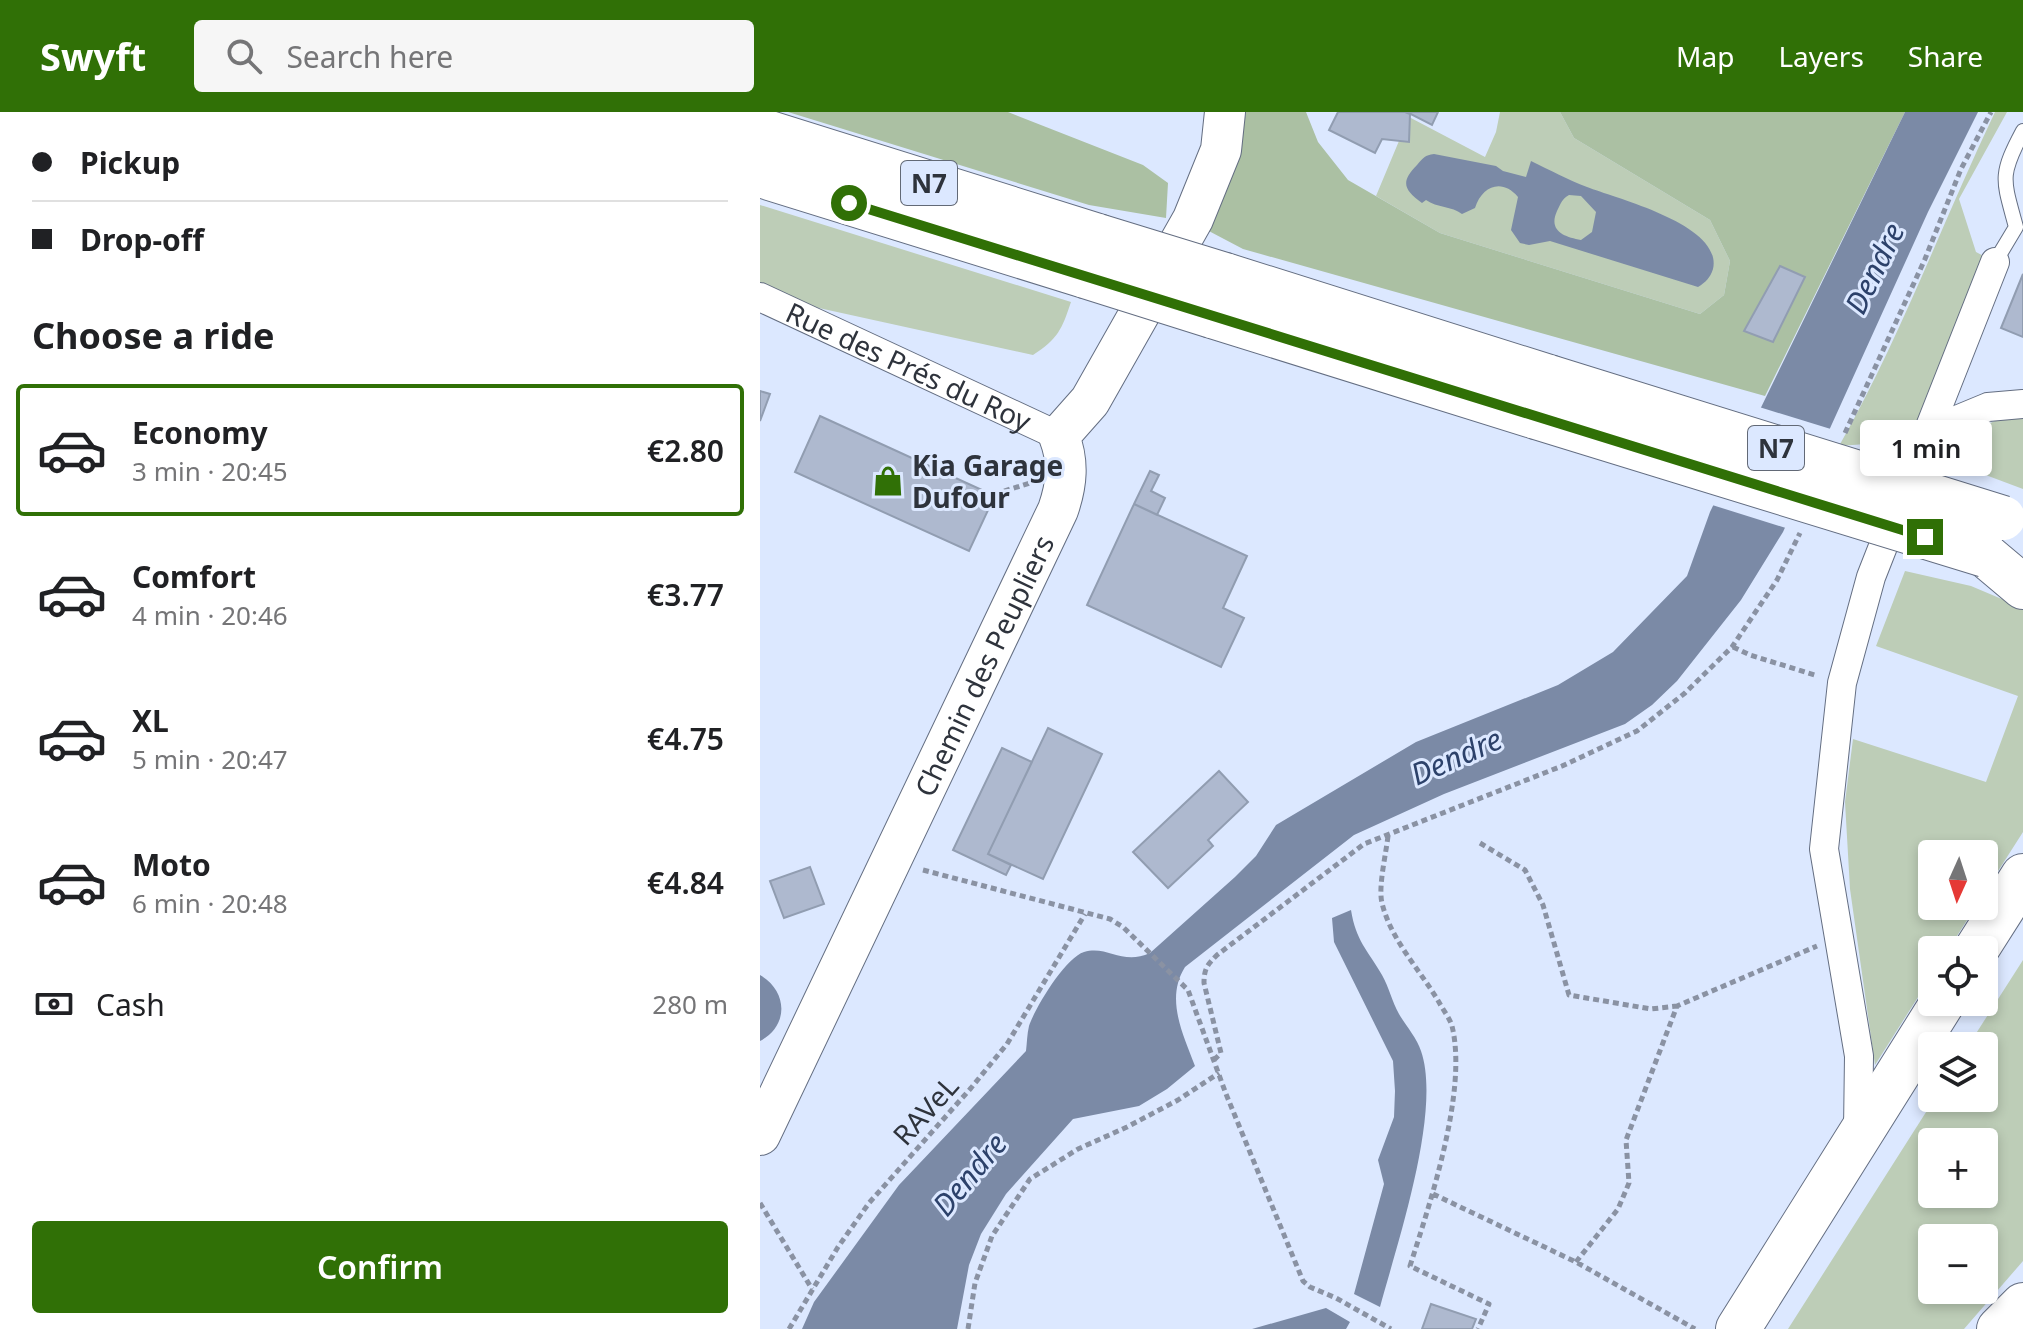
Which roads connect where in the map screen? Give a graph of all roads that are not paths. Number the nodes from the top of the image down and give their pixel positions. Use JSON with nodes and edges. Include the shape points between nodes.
{"nodes":[{"id":1,"x":1225,"y":112,"type":"edge"},
{"id":2,"x":760,"y":130,"type":"edge"},
{"id":3,"x":2023,"y":131,"type":"edge"},
{"id":4,"x":760,"y":175,"type":"edge"},
{"id":5,"x":2021,"y":224,"type":"edge"},
{"id":6,"x":1092,"y":256,"type":"junction"},
{"id":7,"x":1995,"y":262,"type":"joint"},
{"id":8,"x":760,"y":297,"type":"edge"},
{"id":9,"x":1543,"y":397,"type":"junction"},
{"id":10,"x":2023,"y":404,"type":"edge"},
{"id":11,"x":1924,"y":442,"type":"junction"},
{"id":12,"x":1063,"y":454,"type":"junction"},
{"id":13,"x":2009,"y":541,"type":"edge"},
{"id":14,"x":2023,"y":587,"type":"edge"},
{"id":15,"x":2023,"y":876,"type":"edge"},
{"id":16,"x":2023,"y":920,"type":"edge"},
{"id":17,"x":1985,"y":936,"type":"edge"},
{"id":18,"x":1998,"y":959,"type":"edge"},
{"id":19,"x":1934,"y":1016,"type":"edge"},
{"id":20,"x":1918,"y":1084,"type":"edge"},
{"id":21,"x":760,"y":1135,"type":"edge"},
{"id":22,"x":1857,"y":1138,"type":"junction"},
{"id":23,"x":2023,"y":1305,"type":"edge"},
{"id":24,"x":1738,"y":1329,"type":"edge"},
{"id":25,"x":1761,"y":1329,"type":"edge"},
{"id":26,"x":1999,"y":1329,"type":"edge"}],
"edges":[{"from":1,"to":12,"type":"street","name":"Chemin des Peupliers","via":[[1221,150],[1193,219]]},
{"from":2,"to":6,"type":"highway","number":"N7"},
{"from":3,"to":5,"type":"lane","via":[[2004,176]]},
{"from":4,"to":6,"type":"highway","number":"N7"},
{"from":5,"to":7,"type":"lane"},
{"from":6,"to":9,"type":"highway","number":"N7","bridge":true,"via":[[1212,316]]},
{"from":6,"to":9,"type":"highway","number":"N7","bridge":true,"via":[[1225,275]]},
{"from":7,"to":11,"type":"street"},
{"from":8,"to":12,"type":"street","name":"Rue des Prés du Roy"},
{"from":9,"to":13,"type":"highway","number":"N7","bridge":true},
{"from":10,"to":11,"type":"street","via":[[1988,407]]},
{"from":11,"to":22,"type":"street","via":[[1871,577],[1842,683],[1824,849],[1859,1056]]},
{"from":12,"to":21,"type":"street","name":"Chemin des Peupliers","via":[[1065,489],[1058,510]]},
{"from":13,"to":14,"type":"highway"},
{"from":15,"to":17,"type":"highway"},
{"from":16,"to":18,"type":"highway"},
{"from":19,"to":22,"type":"highway"},
{"from":20,"to":25,"type":"highway"},
{"from":22,"to":24,"type":"highway"},
{"from":23,"to":26,"type":"highway"}]}
